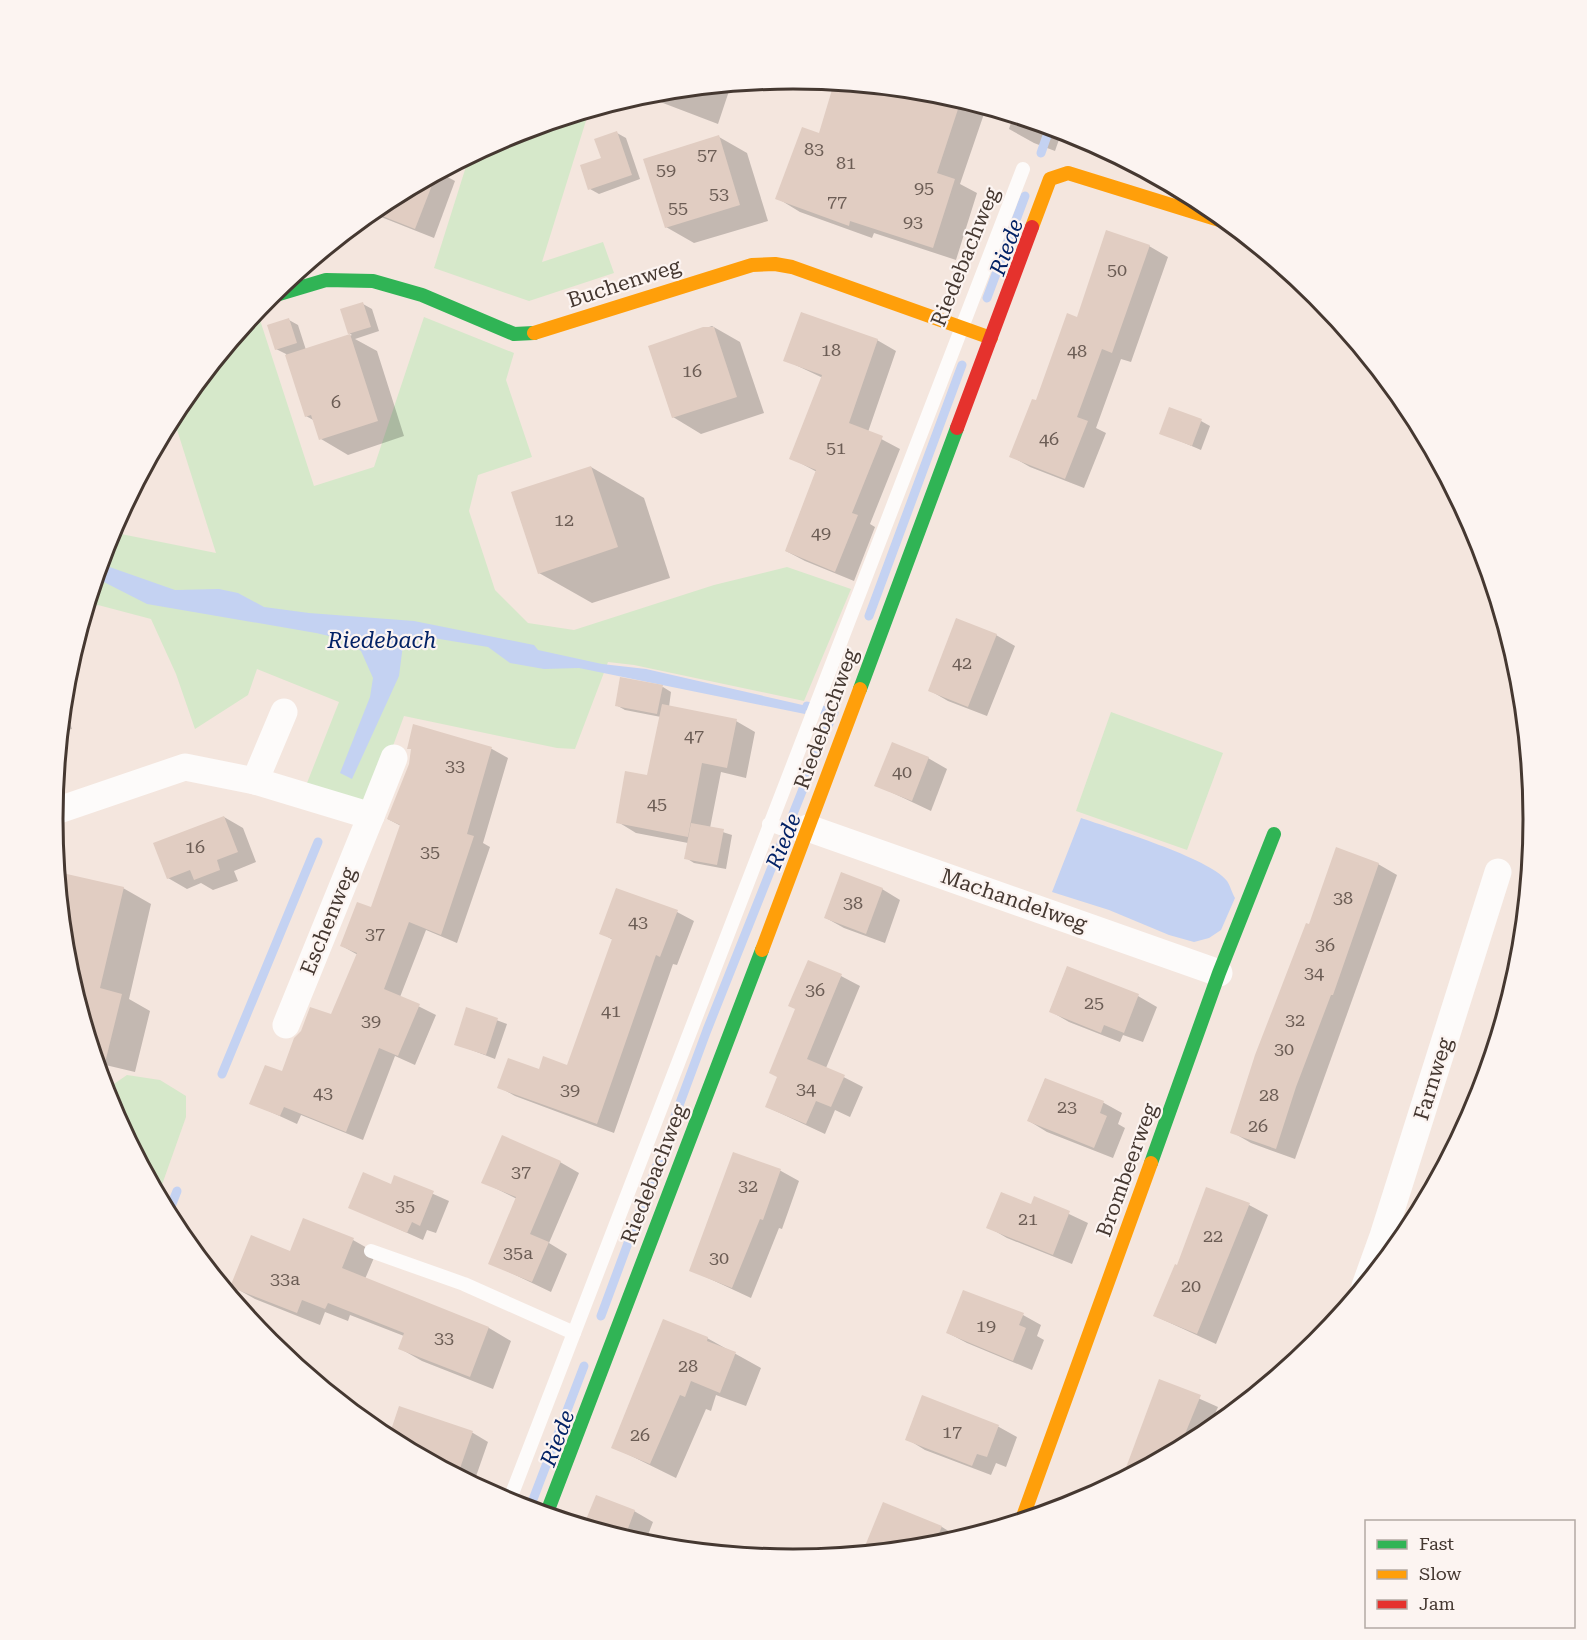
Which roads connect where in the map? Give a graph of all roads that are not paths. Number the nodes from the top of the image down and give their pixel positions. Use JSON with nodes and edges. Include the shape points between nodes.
{"nodes":[{"id":1,"x":1023,"y":169,"type":"dead end"},
{"id":2,"x":1201,"y":214,"type":"edge"},
{"id":3,"x":291,"y":290,"type":"edge"},
{"id":4,"x":960,"y":327,"type":"junction"},
{"id":5,"x":992,"y":338,"type":"junction"},
{"id":6,"x":284,"y":712,"type":"dead end"},
{"id":7,"x":394,"y":758,"type":"dead end"},
{"id":8,"x":255,"y":781,"type":"junction"},
{"id":9,"x":63,"y":808,"type":"edge"},
{"id":10,"x":371,"y":816,"type":"junction"},
{"id":11,"x":772,"y":824,"type":"junction"},
{"id":12,"x":804,"y":833,"type":"junction"},
{"id":13,"x":1274,"y":834,"type":"dead end"},
{"id":14,"x":1498,"y":872,"type":"dead end"},
{"id":15,"x":1219,"y":973,"type":"junction"},
{"id":16,"x":286,"y":1025,"type":"dead end"},
{"id":17,"x":371,"y":1251,"type":"dead end"},
{"id":18,"x":1372,"y":1266,"type":"edge"},
{"id":19,"x":573,"y":1333,"type":"junction"},
{"id":20,"x":512,"y":1494,"type":"edge"},
{"id":21,"x":549,"y":1508,"type":"edge"},
{"id":22,"x":1024,"y":1513,"type":"edge"}],
"edges":[{"from":1,"to":4,"type":"lane","name":"Riedebachweg"},
{"from":2,"to":5,"type":"street","name":"Riedebachweg","via":[[1068,173],[1050,179]]},
{"from":3,"to":4,"type":"street","name":"Buchenweg","via":[[325,280],[383,282],[514,334],[537,333],[752,265],[775,264]]},
{"from":4,"to":5,"type":"street","name":"Buchenweg"},
{"from":4,"to":11,"type":"lane","name":"Riedebachweg"},
{"from":5,"to":12,"type":"street","name":"Riedebachweg"},
{"from":6,"to":8,"type":"street"},
{"from":7,"to":10,"type":"street","name":"Eschenweg"},
{"from":8,"to":9,"type":"street","via":[[185,767]]},
{"from":8,"to":10,"type":"street"},
{"from":10,"to":16,"type":"street","name":"Eschenweg"},
{"from":11,"to":12,"type":"lane"},
{"from":11,"to":19,"type":"lane","name":"Riedebachweg"},
{"from":12,"to":15,"type":"street","name":"Machandelweg"},
{"from":12,"to":21,"type":"street","name":"Riedebachweg"},
{"from":13,"to":15,"type":"street","name":"Brombeerweg"},
{"from":14,"to":18,"type":"street","name":"Farnweg"},
{"from":15,"to":22,"type":"street","name":"Brombeerweg"},
{"from":17,"to":19,"type":"lane","via":[[464,1284]]},
{"from":19,"to":20,"type":"lane","name":"Riedebachweg"}]}
